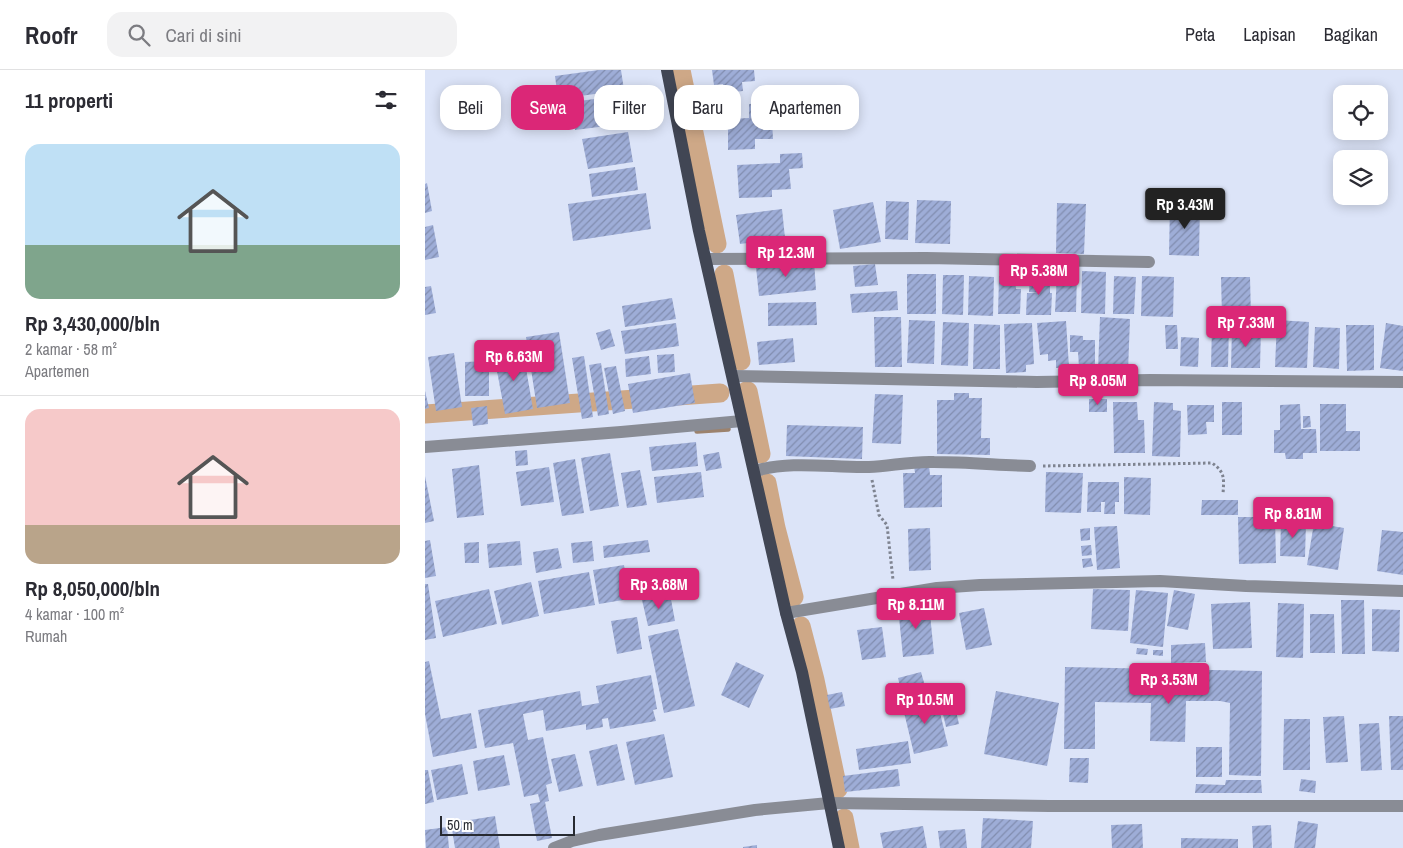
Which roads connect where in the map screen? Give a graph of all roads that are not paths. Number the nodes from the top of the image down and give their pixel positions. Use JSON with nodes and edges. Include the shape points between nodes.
{"nodes":[{"id":1,"x":667,"y":70,"type":"edge"},
{"id":2,"x":706,"y":259,"type":"junction"},
{"id":3,"x":1149,"y":262,"type":"dead end"},
{"id":4,"x":733,"y":376,"type":"junction"},
{"id":5,"x":1403,"y":382,"type":"edge"},
{"id":6,"x":742,"y":421,"type":"junction"},
{"id":7,"x":425,"y":447,"type":"edge"},
{"id":8,"x":1030,"y":466,"type":"road end"},
{"id":9,"x":755,"y":471,"type":"junction"},
{"id":10,"x":1403,"y":590,"type":"edge"},
{"id":11,"x":786,"y":614,"type":"junction"},
{"id":12,"x":829,"y":803,"type":"junction"},
{"id":13,"x":1403,"y":806,"type":"edge"},
{"id":14,"x":554,"y":848,"type":"edge"},
{"id":15,"x":839,"y":848,"type":"edge"}],
"edges":[{"from":1,"to":2,"type":"main road"},
{"from":2,"to":3,"type":"street"},
{"from":2,"to":4,"type":"main road"},
{"from":4,"to":5,"type":"street","via":[[1037,382]]},
{"from":4,"to":6,"type":"main road"},
{"from":6,"to":7,"type":"street"},
{"from":6,"to":9,"type":"main road"},
{"from":8,"to":9,"type":"street","via":[[933,462],[869,466],[788,465]]},
{"from":9,"to":11,"type":"main road"},
{"from":10,"to":11,"type":"street","via":[[1160,581],[980,585],[937,588]]},
{"from":11,"to":12,"type":"main road","via":[[802,672]]},
{"from":12,"to":13,"type":"street"},
{"from":12,"to":14,"type":"street","via":[[755,810],[599,835]]},
{"from":12,"to":15,"type":"main road"}]}
